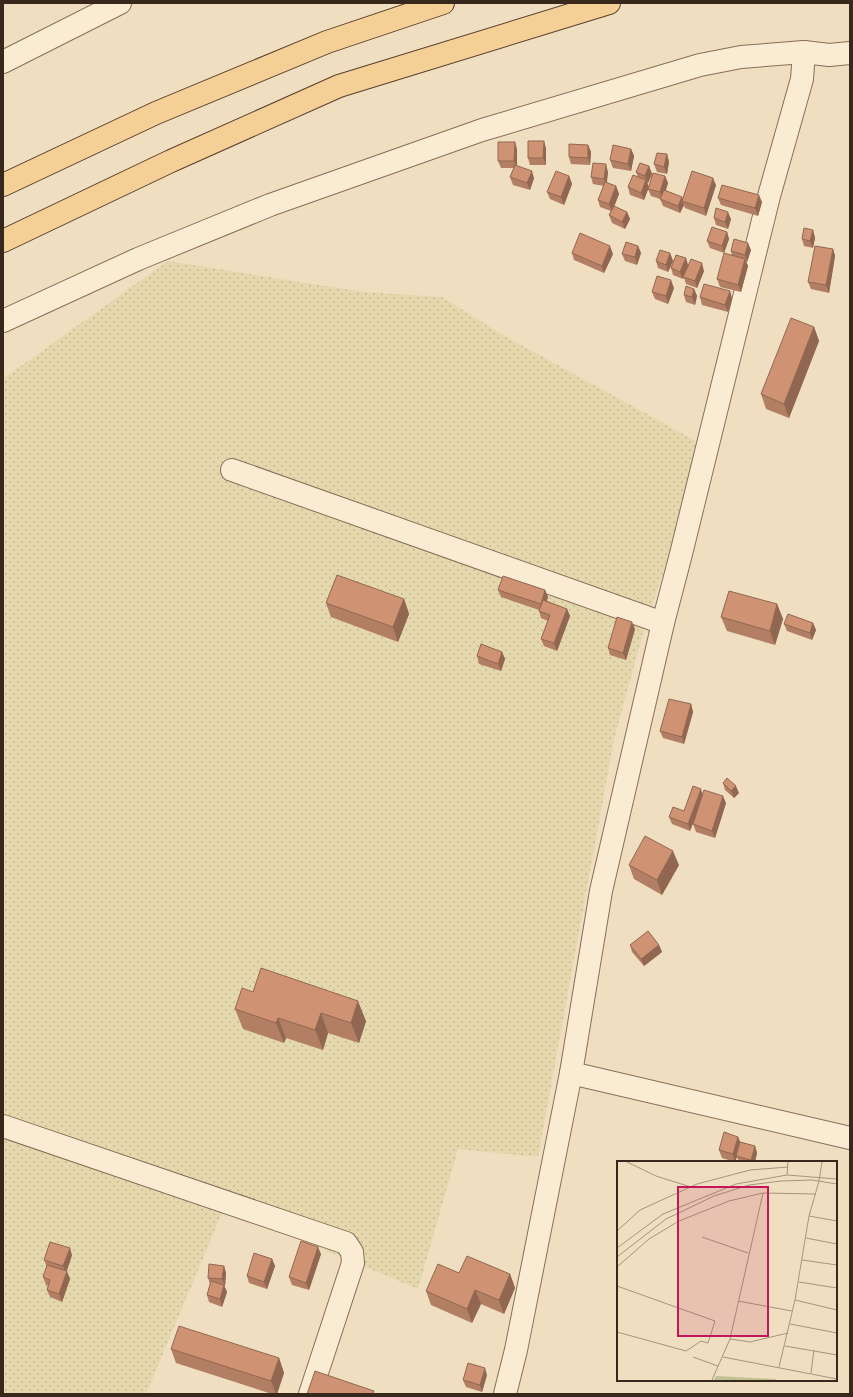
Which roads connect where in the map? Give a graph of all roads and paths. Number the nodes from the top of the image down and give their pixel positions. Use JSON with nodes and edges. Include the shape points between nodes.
{"nodes":[{"id":1,"x":120,"y":3,"type":"edge"},
{"id":2,"x":443,"y":3,"type":"edge"},
{"id":3,"x":609,"y":3,"type":"edge"},
{"id":4,"x":804,"y":52,"type":"junction"},
{"id":5,"x":850,"y":53,"type":"edge"},
{"id":6,"x":3,"y":62,"type":"edge"},
{"id":7,"x":3,"y":185,"type":"edge"},
{"id":8,"x":3,"y":241,"type":"edge"},
{"id":9,"x":3,"y":321,"type":"edge"},
{"id":10,"x":232,"y":470,"type":"dead end"},
{"id":11,"x":663,"y":623,"type":"junction"},
{"id":12,"x":571,"y":1073,"type":"junction"},
{"id":13,"x":3,"y":1126,"type":"edge"},
{"id":14,"x":850,"y":1138,"type":"edge"},
{"id":15,"x":310,"y":1394,"type":"edge"},
{"id":16,"x":505,"y":1394,"type":"edge"}],
"edges":[{"from":1,"to":6,"type":"street"},
{"from":2,"to":7,"type":"main road","via":[[312,48],[156,114]]},
{"from":3,"to":8,"type":"main road","via":[[338,86],[171,161]]},
{"from":4,"to":5,"type":"street","via":[[829,55]]},
{"from":4,"to":9,"type":"street","via":[[741,57],[700,65],[482,130],[270,205],[138,259]]},
{"from":4,"to":11,"type":"street","via":[[802,79],[769,196]]},
{"from":10,"to":11,"type":"street"},
{"from":11,"to":12,"type":"street","via":[[601,891]]},
{"from":12,"to":14,"type":"street"},
{"from":12,"to":16,"type":"street","via":[[518,1342]]},
{"from":13,"to":15,"type":"street","via":[[346,1243],[352,1252],[353,1263]]}]}
